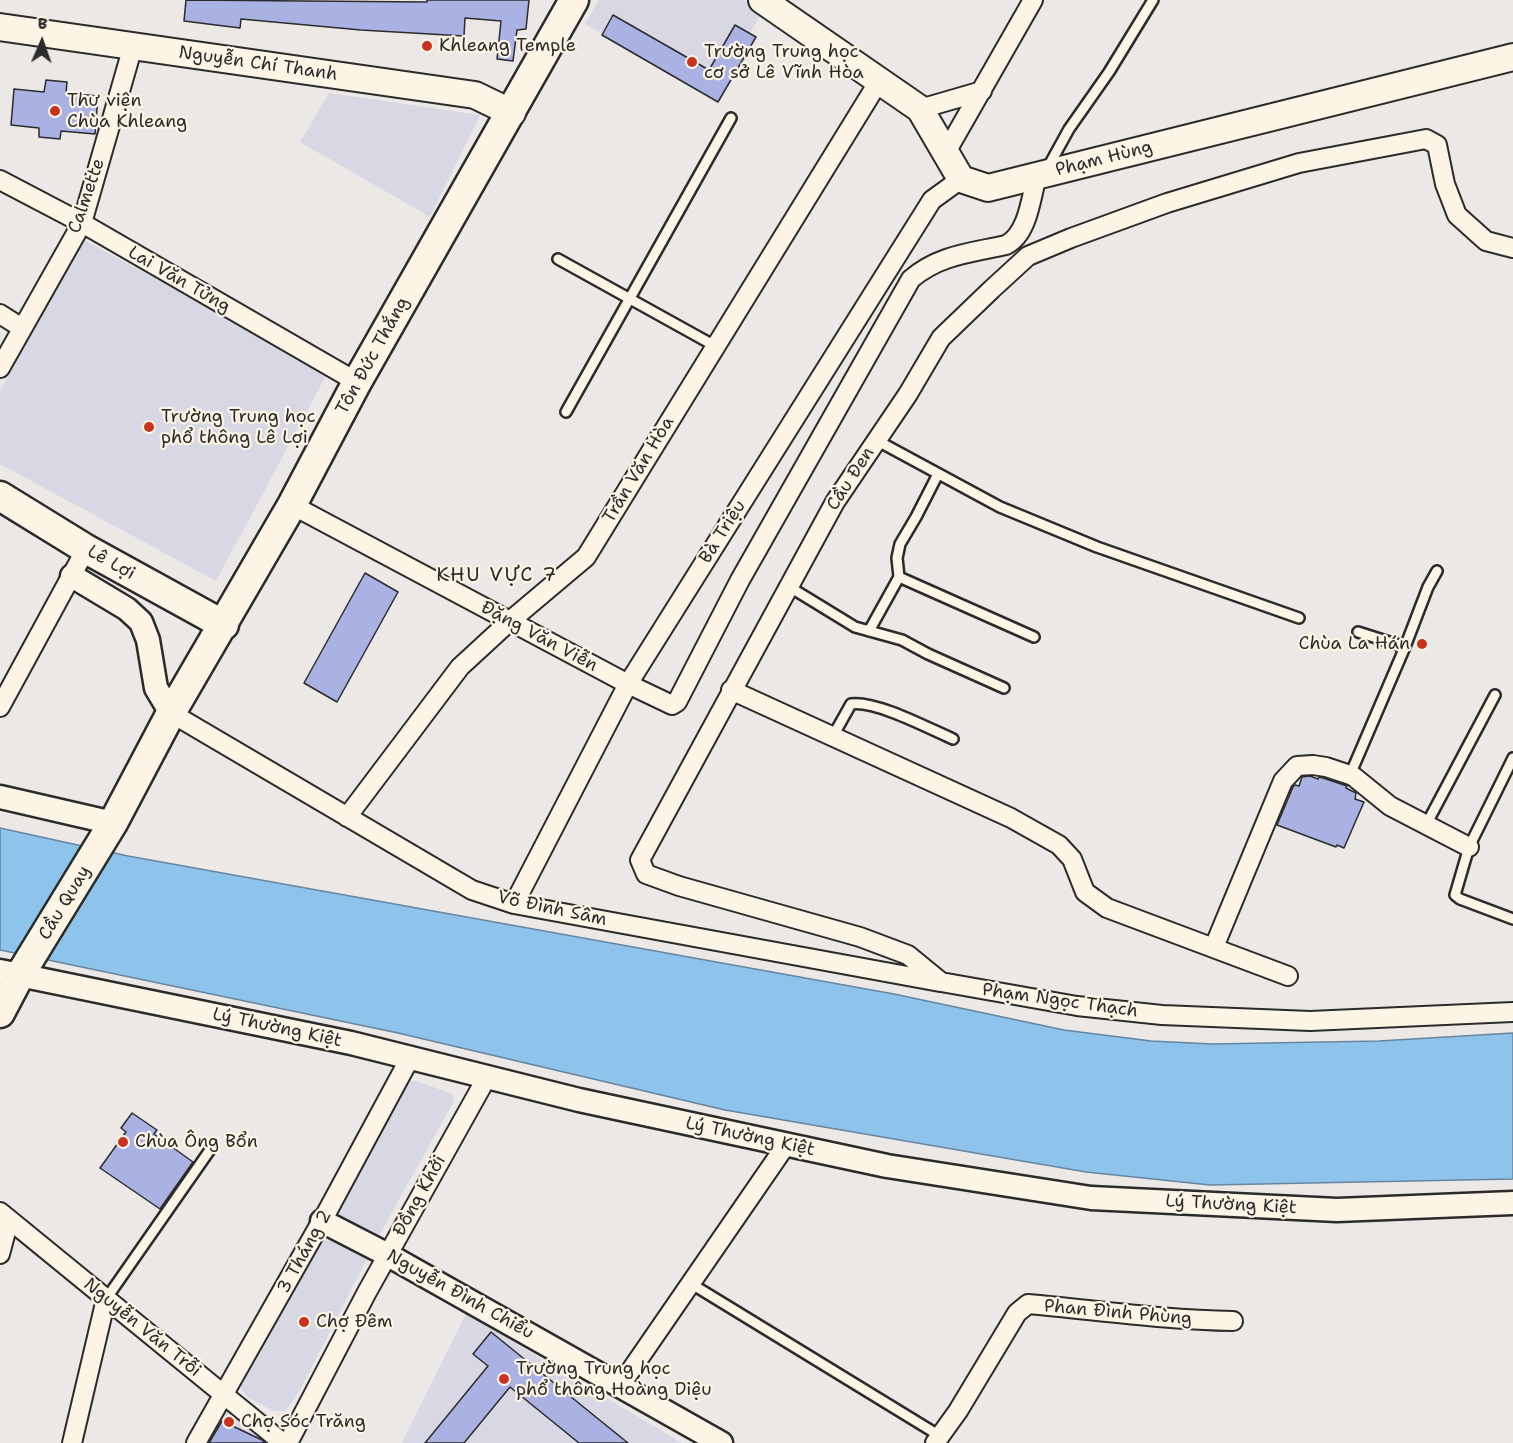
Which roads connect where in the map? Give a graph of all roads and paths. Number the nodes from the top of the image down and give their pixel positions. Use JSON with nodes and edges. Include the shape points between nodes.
{"nodes":[{"id":1,"x":574,"y":0,"type":"edge"},
{"id":2,"x":762,"y":0,"type":"edge"},
{"id":3,"x":1033,"y":0,"type":"edge"},
{"id":4,"x":1153,"y":0,"type":"edge"},
{"id":5,"x":0,"y":27,"type":"edge"},
{"id":6,"x":133,"y":46,"type":"junction"},
{"id":7,"x":1513,"y":57,"type":"edge"},
{"id":8,"x":879,"y":81,"type":"junction"},
{"id":9,"x":982,"y":91,"type":"junction"},
{"id":10,"x":920,"y":109,"type":"junction"},
{"id":11,"x":512,"y":113,"type":"junction"},
{"id":12,"x":731,"y":118,"type":"dead end"},
{"id":13,"x":945,"y":154,"type":"junction"},
{"id":14,"x":1041,"y":174,"type":"junction"},
{"id":15,"x":961,"y":179,"type":"junction"},
{"id":16,"x":0,"y":180,"type":"edge"},
{"id":17,"x":82,"y":223,"type":"junction"},
{"id":18,"x":1513,"y":248,"type":"edge"},
{"id":19,"x":558,"y":259,"type":"dead end"},
{"id":20,"x":629,"y":299,"type":"junction"},
{"id":21,"x":0,"y":314,"type":"edge"},
{"id":22,"x":22,"y":328,"type":"junction"},
{"id":23,"x":715,"y":346,"type":"junction"},
{"id":24,"x":0,"y":368,"type":"edge"},
{"id":25,"x":357,"y":382,"type":"junction"},
{"id":26,"x":566,"y":412,"type":"dead end"},
{"id":27,"x":876,"y":440,"type":"junction"},
{"id":28,"x":938,"y":474,"type":"junction"},
{"id":29,"x":0,"y":496,"type":"edge"},
{"id":30,"x":292,"y":505,"type":"junction"},
{"id":31,"x":86,"y":549,"type":"junction"},
{"id":32,"x":1437,"y":571,"type":"dead end"},
{"id":33,"x":72,"y":576,"type":"junction"},
{"id":34,"x":899,"y":577,"type":"junction"},
{"id":35,"x":788,"y":586,"type":"junction"},
{"id":36,"x":1299,"y":618,"type":"dead end"},
{"id":37,"x":510,"y":621,"type":"junction"},
{"id":38,"x":224,"y":625,"type":"junction"},
{"id":39,"x":869,"y":630,"type":"junction"},
{"id":40,"x":1358,"y":632,"type":"dead end"},
{"id":41,"x":1034,"y":637,"type":"dead end"},
{"id":42,"x":1405,"y":647,"type":"junction"},
{"id":43,"x":628,"y":684,"type":"junction"},
{"id":44,"x":1004,"y":688,"type":"dead end"},
{"id":45,"x":731,"y":690,"type":"junction"},
{"id":46,"x":1495,"y":695,"type":"dead end"},
{"id":47,"x":0,"y":707,"type":"edge"},
{"id":48,"x":171,"y":713,"type":"junction"},
{"id":49,"x":833,"y":736,"type":"junction"},
{"id":50,"x":952,"y":739,"type":"dead end"},
{"id":51,"x":1513,"y":758,"type":"edge"},
{"id":52,"x":1350,"y":775,"type":"junction"},
{"id":53,"x":0,"y":797,"type":"edge"},
{"id":54,"x":347,"y":817,"type":"junction"},
{"id":55,"x":1426,"y":825,"type":"junction"},
{"id":56,"x":109,"y":831,"type":"junction"},
{"id":57,"x":1469,"y":847,"type":"junction"},
{"id":58,"x":640,"y":860,"type":"joint"},
{"id":59,"x":514,"y":904,"type":"junction"},
{"id":60,"x":1513,"y":919,"type":"edge"},
{"id":61,"x":1214,"y":947,"type":"junction"},
{"id":62,"x":16,"y":971,"type":"edge"},
{"id":63,"x":1288,"y":976,"type":"dead end"},
{"id":64,"x":941,"y":982,"type":"junction"},
{"id":65,"x":1513,"y":1012,"type":"edge"},
{"id":66,"x":0,"y":1013,"type":"edge"},
{"id":67,"x":410,"y":1058,"type":"junction"},
{"id":68,"x":487,"y":1077,"type":"junction"},
{"id":69,"x":786,"y":1144,"type":"junction"},
{"id":70,"x":212,"y":1147,"type":"dead end"},
{"id":71,"x":1513,"y":1203,"type":"edge"},
{"id":72,"x":4,"y":1216,"type":"edge"},
{"id":73,"x":322,"y":1221,"type":"junction"},
{"id":74,"x":0,"y":1254,"type":"edge"},
{"id":75,"x":388,"y":1254,"type":"junction"},
{"id":76,"x":690,"y":1283,"type":"junction"},
{"id":77,"x":106,"y":1299,"type":"junction"},
{"id":78,"x":1233,"y":1321,"type":"dead end"},
{"id":79,"x":620,"y":1386,"type":"junction"},
{"id":80,"x":225,"y":1395,"type":"junction"},
{"id":81,"x":938,"y":1439,"type":"edge"},
{"id":82,"x":72,"y":1443,"type":"edge"},
{"id":83,"x":196,"y":1443,"type":"edge"},
{"id":84,"x":283,"y":1443,"type":"edge"},
{"id":85,"x":288,"y":1443,"type":"edge"},
{"id":86,"x":721,"y":1443,"type":"edge"}],
"edges":[{"from":1,"to":11,"type":"main road","name":"Tôn Đức Thắng"},
{"from":2,"to":8,"type":"main road"},
{"from":3,"to":9,"type":"street"},
{"from":4,"to":14,"type":"lane"},
{"from":5,"to":6,"type":"main road","name":"Nguyễn Chí Thanh"},
{"from":6,"to":11,"type":"main road","name":"Nguyễn Chí Thanh","via":[[475,95]]},
{"from":6,"to":17,"type":"street","name":"Calmette"},
{"from":7,"to":14,"type":"main road","name":"Phạm Hùng"},
{"from":8,"to":10,"type":"main road"},
{"from":8,"to":23,"type":"street","name":"Trần Văn Hòa"},
{"from":9,"to":10,"type":"street"},
{"from":9,"to":13,"type":"street"},
{"from":10,"to":13,"type":"main road"},
{"from":11,"to":25,"type":"main road","name":"Tôn Đức Thắng"},
{"from":12,"to":20,"type":"lane"},
{"from":13,"to":15,"type":"main road"},
{"from":14,"to":15,"type":"main road","name":"Phạm Hùng","via":[[988,188]]},
{"from":14,"to":43,"type":"street","name":"Đặng Văn Viễn","via":[[1022,230],[1014,241],[942,259],[910,279],[740,579],[677,702],[665,703]]},
{"from":15,"to":43,"type":"street","name":"Bà Triệu","via":[[932,200]]},
{"from":16,"to":17,"type":"street","name":"Lai Văn Tửng"},
{"from":17,"to":22,"type":"street","name":"Calmette"},
{"from":17,"to":25,"type":"street","name":"Lai Văn Tửng"},
{"from":18,"to":27,"type":"street","name":"Cầu Đen","via":[[1485,241],[1457,215],[1445,184],[1437,145],[1426,139],[1299,163],[1167,203],[1028,256],[941,338]]},
{"from":19,"to":20,"type":"lane"},
{"from":20,"to":23,"type":"lane"},
{"from":20,"to":26,"type":"lane"},
{"from":21,"to":22,"type":"street"},
{"from":22,"to":24,"type":"street","name":"Calmette"},
{"from":23,"to":37,"type":"street","name":"Trần Văn Hòa","via":[[586,557]]},
{"from":25,"to":30,"type":"main road","name":"Tôn Đức Thắng"},
{"from":27,"to":28,"type":"lane"},
{"from":27,"to":35,"type":"street","name":"Cầu Đen","via":[[835,502]]},
{"from":28,"to":34,"type":"lane","via":[[900,544]]},
{"from":28,"to":36,"type":"lane","via":[[1000,507],[1097,547]]},
{"from":29,"to":31,"type":"main road","name":"Lê Lợi"},
{"from":30,"to":37,"type":"street","name":"Đặng Văn Viễn"},
{"from":30,"to":38,"type":"main road","name":"Tôn Đức Thắng"},
{"from":31,"to":33,"type":"street"},
{"from":31,"to":38,"type":"main road","name":"Lê Lợi"},
{"from":32,"to":42,"type":"lane"},
{"from":33,"to":47,"type":"street"},
{"from":33,"to":48,"type":"street","via":[[127,609],[141,622],[156,688]]},
{"from":34,"to":39,"type":"lane"},
{"from":34,"to":41,"type":"lane"},
{"from":35,"to":39,"type":"lane","via":[[855,627]]},
{"from":35,"to":45,"type":"street","name":"Cầu Đen"},
{"from":37,"to":43,"type":"street","name":"Đặng Văn Viễn"},
{"from":37,"to":54,"type":"street","name":"Trần Văn Hòa","via":[[460,667]]},
{"from":38,"to":48,"type":"main road","name":"Tôn Đức Thắng"},
{"from":39,"to":44,"type":"lane","via":[[902,640]]},
{"from":40,"to":42,"type":"lane"},
{"from":42,"to":52,"type":"lane"},
{"from":43,"to":59,"type":"street","name":"Bà Triệu"},
{"from":45,"to":49,"type":"street"},
{"from":45,"to":58,"type":"street","name":"Cầu Đen"},
{"from":46,"to":55,"type":"lane"},
{"from":48,"to":54,"type":"street","name":"Võ Đình Sâm"},
{"from":48,"to":56,"type":"main road","name":"Tôn Đức Thắng"},
{"from":49,"to":50,"type":"lane","via":[[851,704],[856,703],[872,705]]},
{"from":49,"to":61,"type":"street","via":[[1011,818],[1059,845],[1072,859],[1085,892],[1107,908]]},
{"from":51,"to":57,"type":"lane"},
{"from":52,"to":55,"type":"street","via":[[1390,806]]},
{"from":52,"to":61,"type":"street","via":[[1326,767],[1297,766],[1283,781]]},
{"from":53,"to":56,"type":"street"},
{"from":54,"to":59,"type":"street","name":"Võ Đình Sâm","via":[[472,890]]},
{"from":55,"to":57,"type":"street"},
{"from":56,"to":62,"type":"main road","name":"Cầu Quay"},
{"from":57,"to":60,"type":"lane","via":[[1455,895]]},
{"from":58,"to":64,"type":"street","name":"Phạm Ngọc Thạch","via":[[646,874],[657,878],[860,937],[908,955]]},
{"from":59,"to":64,"type":"street","name":"Võ Đình Sâm"},
{"from":61,"to":63,"type":"street"},
{"from":62,"to":66,"type":"main road","name":"Cầu Quay"},
{"from":62,"to":67,"type":"street","name":"Lý Thường Kiệt"},
{"from":64,"to":65,"type":"street","name":"Phạm Ngọc Thạch","via":[[1077,1006],[1162,1015],[1310,1021]]},
{"from":67,"to":68,"type":"street","name":"Lý Thường Kiệt"},
{"from":67,"to":73,"type":"street","name":"3 Tháng 2"},
{"from":68,"to":69,"type":"street","name":"Lý Thường Kiệt"},
{"from":68,"to":75,"type":"street","name":"Đồng Khởi"},
{"from":69,"to":71,"type":"street","name":"Lý Thường Kiệt","via":[[887,1166],[1091,1198],[1337,1210]]},
{"from":69,"to":76,"type":"street"},
{"from":70,"to":77,"type":"lane"},
{"from":72,"to":74,"type":"street"},
{"from":72,"to":77,"type":"street","name":"Nguyễn Văn Trỗi"},
{"from":73,"to":75,"type":"street","name":"Nguyễn Đình Chiểu"},
{"from":73,"to":80,"type":"street","name":"3 Tháng 2"},
{"from":75,"to":79,"type":"street","name":"Nguyễn Đình Chiểu"},
{"from":75,"to":85,"type":"street","name":"Đồng Khởi"},
{"from":76,"to":79,"type":"street"},
{"from":76,"to":81,"type":"lane"},
{"from":77,"to":80,"type":"street","name":"Nguyễn Văn Trỗi"},
{"from":77,"to":82,"type":"street"},
{"from":78,"to":81,"type":"street","name":"Phan Đình Phùng","via":[[1150,1318],[1028,1304],[1017,1313]]},
{"from":79,"to":86,"type":"street","name":"Nguyễn Đình Chiểu"},
{"from":80,"to":83,"type":"street","name":"3 Tháng 2"},
{"from":80,"to":84,"type":"street","name":"Nguyễn Văn Trỗi"}]}
